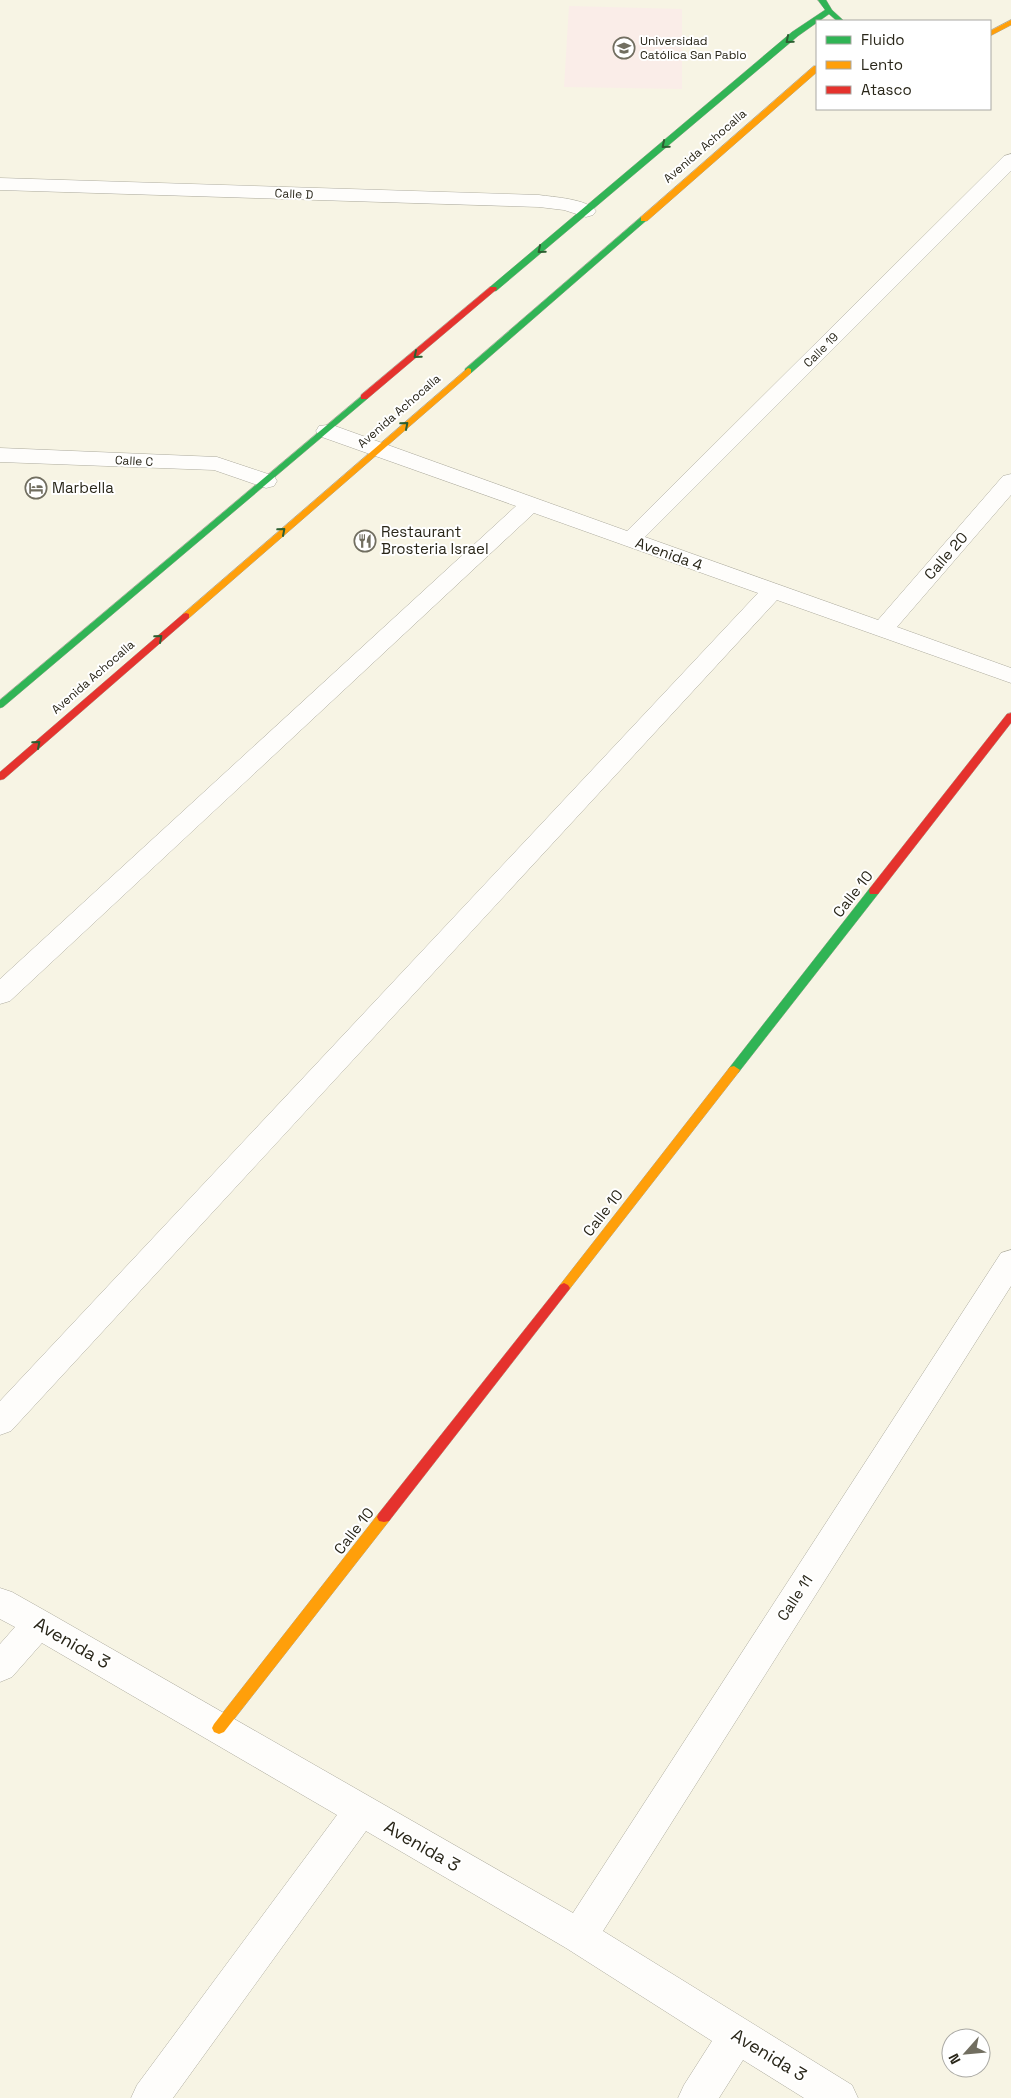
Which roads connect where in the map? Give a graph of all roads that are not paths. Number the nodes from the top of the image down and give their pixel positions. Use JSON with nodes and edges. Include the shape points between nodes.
{"nodes":[{"id":1,"x":809,"y":0,"type":"edge"},
{"id":2,"x":822,"y":0,"type":"edge"},
{"id":3,"x":828,"y":11,"type":"junction"},
{"id":4,"x":840,"y":20,"type":"edge"},
{"id":5,"x":1011,"y":22,"type":"edge"},
{"id":6,"x":992,"y":33,"type":"edge"},
{"id":7,"x":1011,"y":36,"type":"edge"},
{"id":8,"x":816,"y":69,"type":"edge"},
{"id":9,"x":1011,"y":160,"type":"edge"},
{"id":10,"x":0,"y":184,"type":"edge"},
{"id":11,"x":586,"y":211,"type":"junction"},
{"id":12,"x":326,"y":431,"type":"junction"},
{"id":13,"x":376,"y":449,"type":"junction"},
{"id":14,"x":0,"y":455,"type":"edge"},
{"id":15,"x":266,"y":481,"type":"junction"},
{"id":16,"x":1011,"y":481,"type":"edge"},
{"id":17,"x":530,"y":504,"type":"junction"},
{"id":18,"x":630,"y":540,"type":"junction"},
{"id":19,"x":773,"y":591,"type":"junction"},
{"id":20,"x":882,"y":630,"type":"junction"},
{"id":21,"x":1011,"y":676,"type":"edge"},
{"id":22,"x":0,"y":706,"type":"edge"},
{"id":23,"x":1011,"y":716,"type":"edge"},
{"id":24,"x":0,"y":776,"type":"edge"},
{"id":25,"x":0,"y":994,"type":"edge"},
{"id":26,"x":1011,"y":1261,"type":"edge"},
{"id":27,"x":0,"y":1422,"type":"edge"},
{"id":28,"x":0,"y":1602,"type":"edge"},
{"id":29,"x":39,"y":1624,"type":"junction"},
{"id":30,"x":0,"y":1667,"type":"edge"},
{"id":31,"x":219,"y":1728,"type":"junction"},
{"id":32,"x":360,"y":1810,"type":"junction"},
{"id":33,"x":580,"y":1936,"type":"junction"},
{"id":34,"x":737,"y":2036,"type":"junction"},
{"id":35,"x":150,"y":2098,"type":"edge"},
{"id":36,"x":697,"y":2098,"type":"edge"},
{"id":37,"x":839,"y":2098,"type":"edge"}],
"edges":[{"from":1,"to":2,"type":"street"},
{"from":2,"to":3,"type":"street"},
{"from":3,"to":4,"type":"street"},
{"from":3,"to":11,"type":"street","name":"Avenida Achocalla","one_way":true,"via":[[795,34]]},
{"from":5,"to":6,"type":"street"},
{"from":6,"to":7,"type":"street"},
{"from":13,"to":8,"type":"street","name":"Avenida Achocalla","one_way":true},
{"from":9,"to":18,"type":"street","name":"Calle 19"},
{"from":10,"to":11,"type":"street","name":"Calle D","via":[[539,202],[568,205]]},
{"from":11,"to":12,"type":"street","name":"Avenida Achocalla","one_way":true},
{"from":12,"to":13,"type":"street","name":"Avenida 4"},
{"from":12,"to":15,"type":"street","name":"Avenida Achocalla"},
{"from":13,"to":17,"type":"street","name":"Avenida 4"},
{"from":24,"to":13,"type":"street","name":"Avenida Achocalla","one_way":true},
{"from":14,"to":15,"type":"street","name":"Calle C","via":[[216,464]]},
{"from":15,"to":22,"type":"street","name":"Avenida Achocalla"},
{"from":16,"to":20,"type":"street","name":"Calle 20"},
{"from":17,"to":18,"type":"street","name":"Avenida 4"},
{"from":17,"to":25,"type":"street"},
{"from":18,"to":19,"type":"street","name":"Avenida 4"},
{"from":19,"to":20,"type":"street","name":"Avenida 4"},
{"from":19,"to":27,"type":"street"},
{"from":20,"to":21,"type":"street","name":"Avenida 4"},
{"from":23,"to":31,"type":"street","name":"Calle 10"},
{"from":26,"to":33,"type":"street","name":"Calle 11"},
{"from":28,"to":29,"type":"street","name":"Avenida 3"},
{"from":29,"to":30,"type":"street"},
{"from":29,"to":31,"type":"street","name":"Avenida 3"},
{"from":31,"to":32,"type":"street","name":"Avenida 3"},
{"from":32,"to":33,"type":"street","name":"Avenida 3"},
{"from":32,"to":35,"type":"street"},
{"from":33,"to":34,"type":"street","name":"Avenida 3"},
{"from":34,"to":36,"type":"street"},
{"from":34,"to":37,"type":"street","name":"Avenida 3"}]}
